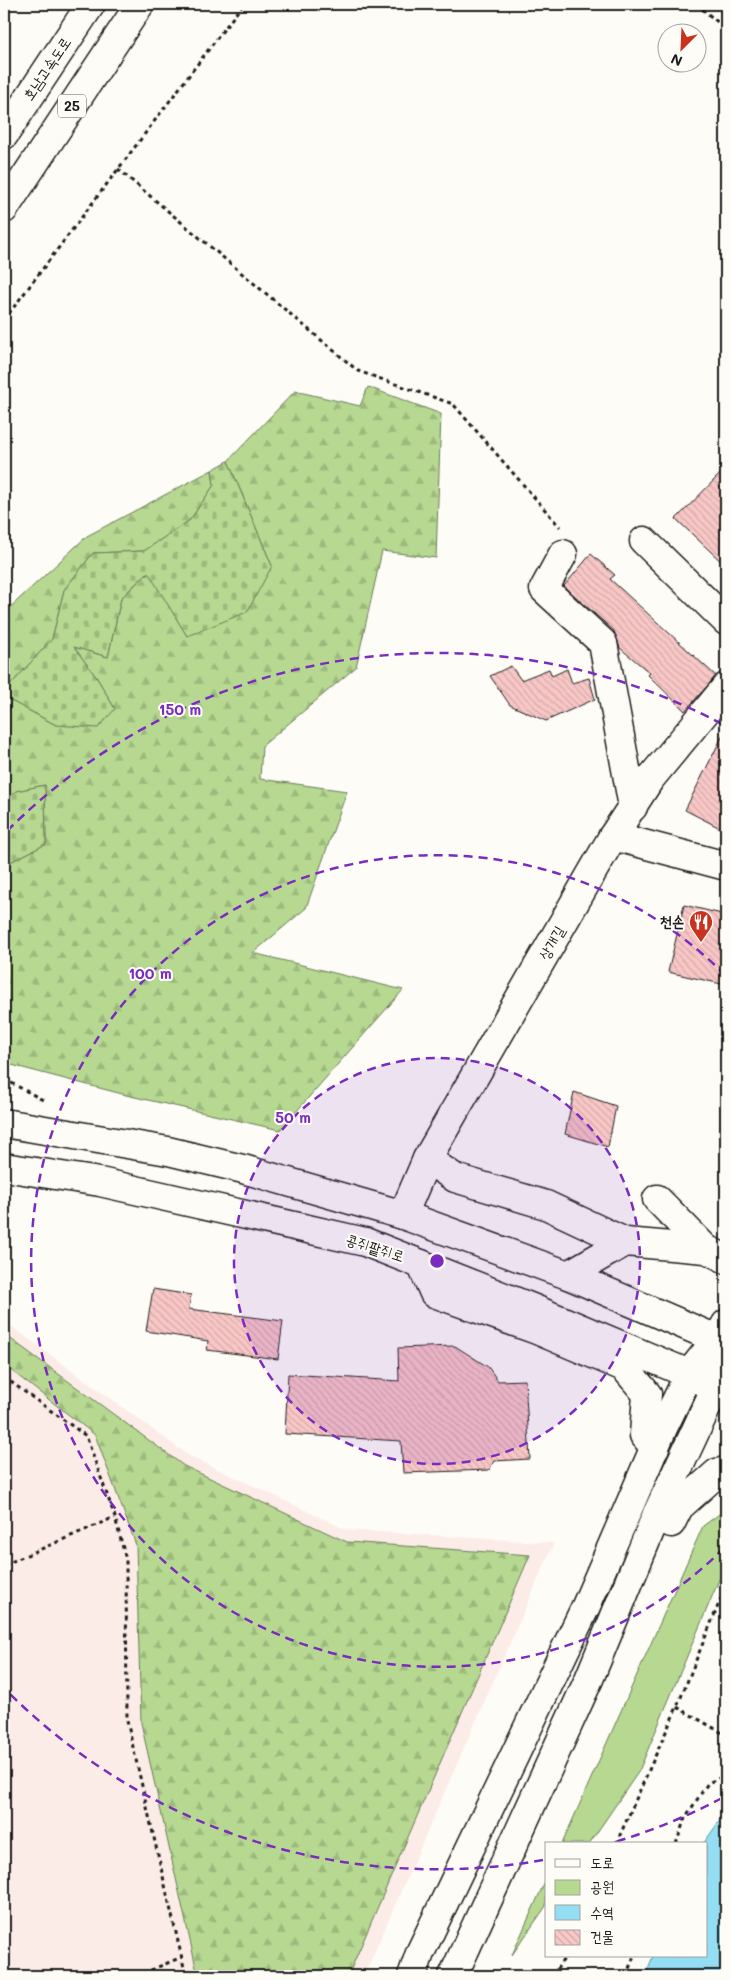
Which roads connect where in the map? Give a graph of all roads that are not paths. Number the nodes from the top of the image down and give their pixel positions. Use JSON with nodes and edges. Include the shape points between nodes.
{"nodes":[{"id":1,"x":91,"y":4,"type":"edge"},
{"id":2,"x":140,"y":4,"type":"edge"},
{"id":3,"x":4,"y":135,"type":"edge"},
{"id":4,"x":4,"y":209,"type":"edge"},
{"id":5,"x":644,"y":542,"type":"dead end"},
{"id":6,"x":563,"y":554,"type":"road end"},
{"id":7,"x":726,"y":621,"type":"edge"},
{"id":8,"x":726,"y":687,"type":"edge"},
{"id":9,"x":633,"y":807,"type":"junction"},
{"id":10,"x":613,"y":836,"type":"junction"},
{"id":11,"x":726,"y":866,"type":"edge"},
{"id":12,"x":4,"y":1124,"type":"edge"},
{"id":13,"x":427,"y":1159,"type":"junction"},
{"id":14,"x":4,"y":1167,"type":"edge"},
{"id":15,"x":657,"y":1199,"type":"dead end"},
{"id":16,"x":403,"y":1215,"type":"junction"},
{"id":17,"x":625,"y":1242,"type":"junction"},
{"id":18,"x":716,"y":1254,"type":"edge"},
{"id":19,"x":421,"y":1264,"type":"junction"},
{"id":20,"x":568,"y":1275,"type":"junction"},
{"id":21,"x":723,"y":1335,"type":"edge"},
{"id":22,"x":689,"y":1374,"type":"junction"},
{"id":23,"x":721,"y":1390,"type":"edge"},
{"id":24,"x":655,"y":1448,"type":"junction"},
{"id":25,"x":726,"y":1471,"type":"edge"},
{"id":26,"x":657,"y":1514,"type":"junction"},
{"id":27,"x":448,"y":1893,"type":"junction"},
{"id":28,"x":483,"y":1909,"type":"junction"},
{"id":29,"x":412,"y":1976,"type":"edge"},
{"id":30,"x":453,"y":1976,"type":"edge"}],
"edges":[{"from":1,"to":3,"type":"main road","name":"호남고속도로"},
{"from":2,"to":4,"type":"main road","number":"25"},
{"from":5,"to":7,"type":"main road"},
{"from":6,"to":9,"type":"main road","via":[[544,589],[603,643]]},
{"from":8,"to":9,"type":"main road","name":"상개길","via":[[650,779]]},
{"from":9,"to":10,"type":"main road","name":"상개길"},
{"from":10,"to":11,"type":"main road"},
{"from":10,"to":13,"type":"main road","name":"상개길"},
{"from":12,"to":16,"type":"main road","via":[[168,1151]]},
{"from":13,"to":16,"type":"main road","name":"상개길"},
{"from":13,"to":17,"type":"main road","via":[[455,1178],[546,1205]]},
{"from":14,"to":19,"type":"main road","name":"콩쥐팥쥐로","via":[[100,1182],[365,1242]]},
{"from":15,"to":18,"type":"main road"},
{"from":16,"to":20,"type":"main road"},
{"from":17,"to":18,"type":"main road"},
{"from":17,"to":20,"type":"main road"},
{"from":19,"to":22,"type":"main road","name":"콩쥐팥쥐로"},
{"from":19,"to":24,"type":"main road","via":[[434,1293],[624,1366],[647,1394],[644,1434]]},
{"from":20,"to":21,"type":"main road"},
{"from":21,"to":22,"type":"main road"},
{"from":21,"to":23,"type":"main road"},
{"from":22,"to":23,"type":"main road","name":"콩쥐팥쥐로"},
{"from":22,"to":24,"type":"main road"},
{"from":23,"to":26,"type":"main road"},
{"from":24,"to":27,"type":"main road","via":[[586,1606]]},
{"from":25,"to":26,"type":"main road","via":[[717,1473],[679,1506],[672,1523]]},
{"from":26,"to":28,"type":"main road","via":[[589,1679]]},
{"from":27,"to":28,"type":"main road"},
{"from":27,"to":29,"type":"main road"},
{"from":28,"to":30,"type":"main road"}]}
